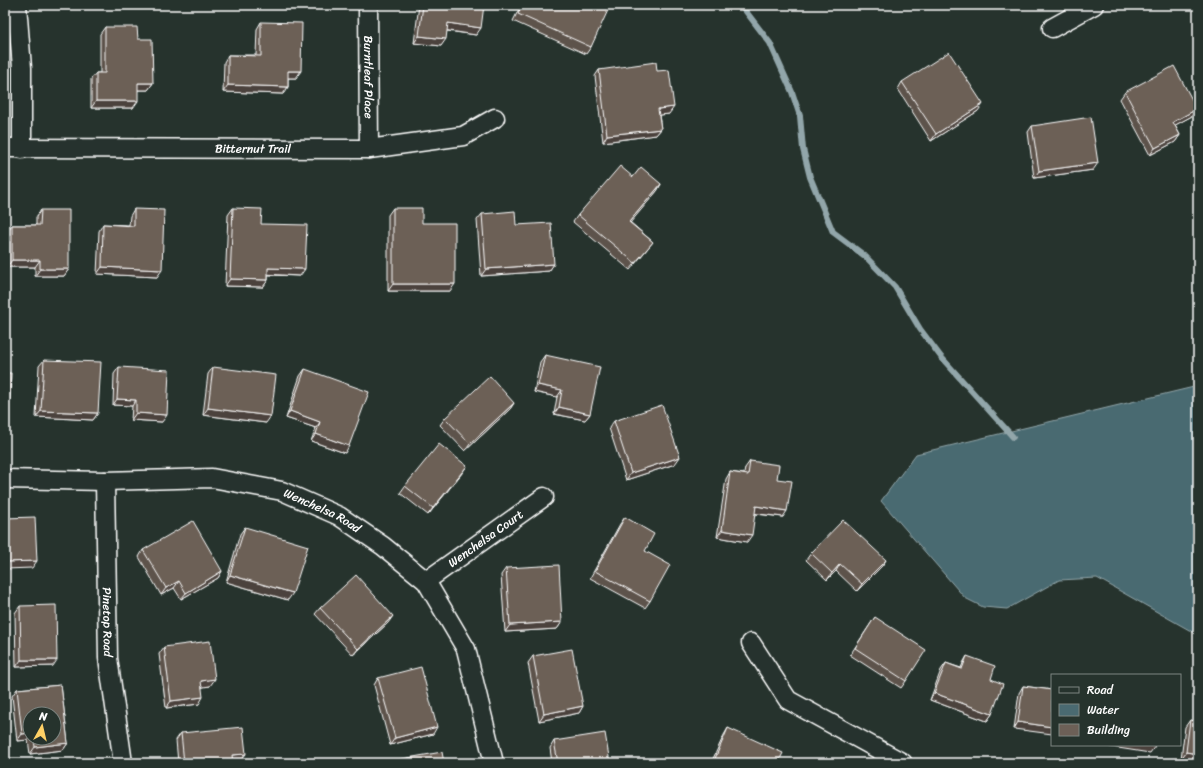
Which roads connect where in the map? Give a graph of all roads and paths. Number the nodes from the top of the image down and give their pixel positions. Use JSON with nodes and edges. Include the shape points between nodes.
{"nodes":[{"id":1,"x":17,"y":5,"type":"edge"},
{"id":2,"x":368,"y":5,"type":"edge"},
{"id":3,"x":1094,"y":5,"type":"edge"},
{"id":4,"x":1052,"y":28,"type":"dead end"},
{"id":5,"x":496,"y":118,"type":"dead end"},
{"id":6,"x":14,"y":148,"type":"edge"},
{"id":7,"x":369,"y":149,"type":"junction"},
{"id":8,"x":5,"y":479,"type":"edge"},
{"id":9,"x":105,"y":481,"type":"junction"},
{"id":10,"x":544,"y":497,"type":"dead end"},
{"id":11,"x":426,"y":581,"type":"junction"},
{"id":12,"x":751,"y":643,"type":"dead end"},
{"id":13,"x":123,"y":763,"type":"edge"},
{"id":14,"x":494,"y":763,"type":"edge"},
{"id":15,"x":903,"y":763,"type":"edge"}],
"edges":[{"from":1,"to":6,"type":"street","via":[[22,68]]},
{"from":2,"to":7,"type":"street","name":"Burntleaf Place"},
{"from":3,"to":4,"type":"street"},
{"from":5,"to":7,"type":"street","name":"Bitternut Trail","via":[[463,136]]},
{"from":6,"to":7,"type":"street","name":"Bitternut Trail"},
{"from":8,"to":9,"type":"street","name":"Wenchelsa Road"},
{"from":9,"to":11,"type":"street","name":"Wenchelsa Road","via":[[212,478],[282,492],[339,516],[383,546]]},
{"from":9,"to":13,"type":"street","name":"Pinetop Road","via":[[108,658]]},
{"from":10,"to":11,"type":"street","name":"Wenchelsa Court"},
{"from":11,"to":14,"type":"street","name":"Wenchelsa Road","via":[[466,649]]},
{"from":12,"to":15,"type":"street","via":[[788,700]]}]}
